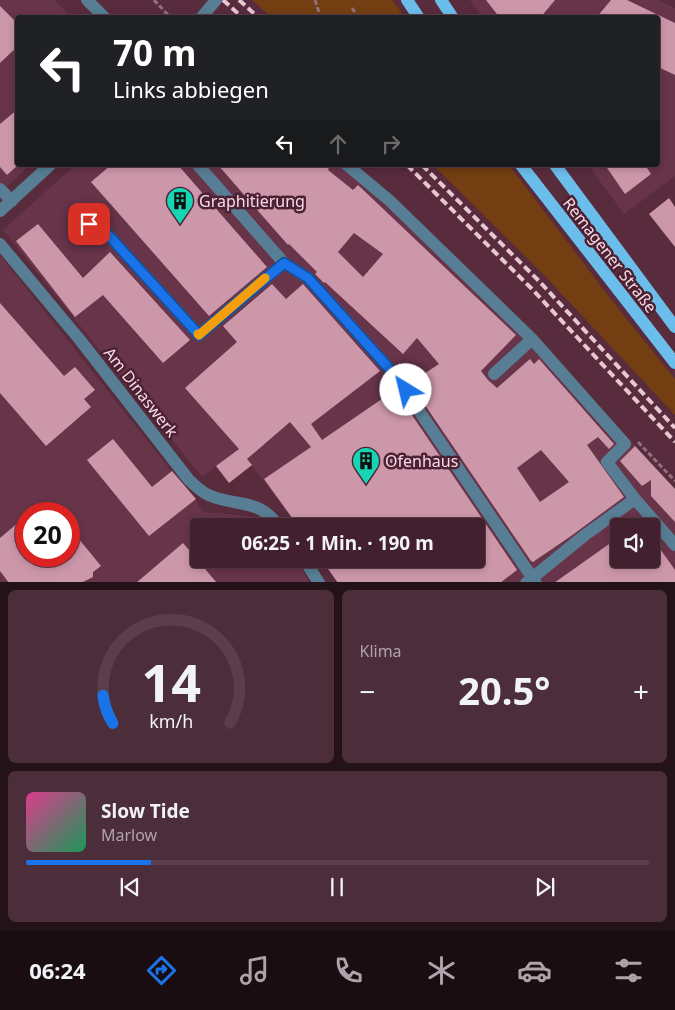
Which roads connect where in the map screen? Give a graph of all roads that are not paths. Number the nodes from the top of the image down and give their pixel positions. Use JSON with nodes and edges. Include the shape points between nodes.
{"nodes":[{"id":1,"x":87,"y":0,"type":"edge"},
{"id":2,"x":216,"y":0,"type":"edge"},
{"id":3,"x":407,"y":0,"type":"edge"},
{"id":4,"x":441,"y":0,"type":"edge"},
{"id":5,"x":102,"y":15,"type":"edge"},
{"id":6,"x":204,"y":15,"type":"edge"},
{"id":7,"x":417,"y":15,"type":"edge"},
{"id":8,"x":451,"y":15,"type":"edge"},
{"id":9,"x":48,"y":167,"type":"edge"},
{"id":10,"x":200,"y":167,"type":"edge"},
{"id":11,"x":349,"y":167,"type":"edge"},
{"id":12,"x":523,"y":167,"type":"edge"},
{"id":13,"x":556,"y":167,"type":"edge"},
{"id":14,"x":0,"y":189,"type":"edge"},
{"id":15,"x":12,"y":201,"type":"junction"},
{"id":16,"x":0,"y":211,"type":"edge"},
{"id":17,"x":78,"y":220,"type":"dead end"},
{"id":18,"x":0,"y":244,"type":"edge"},
{"id":19,"x":284,"y":263,"type":"junction"},
{"id":20,"x":675,"y":327,"type":"edge"},
{"id":21,"x":532,"y":339,"type":"junction"},
{"id":22,"x":675,"y":363,"type":"edge"},
{"id":23,"x":494,"y":374,"type":"dead end"},
{"id":24,"x":635,"y":500,"type":"junction"},
{"id":25,"x":271,"y":518,"type":"edge"},
{"id":26,"x":675,"y":545,"type":"edge"},
{"id":27,"x":310,"y":568,"type":"edge"},
{"id":28,"x":532,"y":581,"type":"edge"},
{"id":29,"x":319,"y":582,"type":"edge"}],
"edges":[{"from":1,"to":5,"type":"street"},
{"from":2,"to":6,"type":"street"},
{"from":3,"to":7,"type":"main road"},
{"from":4,"to":8,"type":"main road"},
{"from":9,"to":15,"type":"street"},
{"from":10,"to":19,"type":"street"},
{"from":11,"to":21,"type":"street","via":[[389,200]]},
{"from":12,"to":22,"type":"main road","name":"Remagener Straße"},
{"from":13,"to":20,"type":"main road","name":"Remagener Straße"},
{"from":14,"to":15,"type":"street"},
{"from":15,"to":16,"type":"street"},
{"from":17,"to":19,"type":"street","via":[[101,227],[199,335]]},
{"from":18,"to":25,"type":"street","name":"Am Dinaswerk","via":[[189,480],[212,497],[262,508]]},
{"from":19,"to":28,"type":"street","via":[[308,278],[394,374]]},
{"from":21,"to":23,"type":"street"},
{"from":21,"to":24,"type":"street","via":[[626,444],[607,462]]},
{"from":24,"to":26,"type":"street"},
{"from":24,"to":28,"type":"street","via":[[585,535]]},
{"from":27,"to":29,"type":"street"}]}
